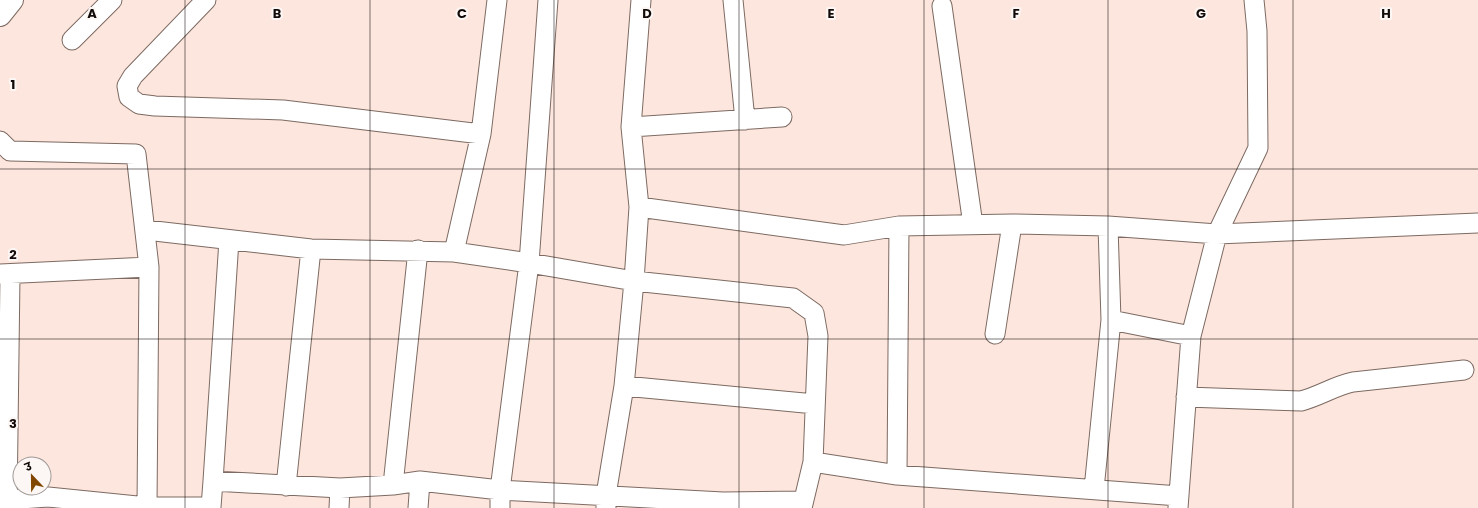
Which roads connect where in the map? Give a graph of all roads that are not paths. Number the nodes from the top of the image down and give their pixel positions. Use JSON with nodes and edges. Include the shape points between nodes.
{"nodes":[{"id":1,"x":12,"y":0,"type":"edge"},
{"id":2,"x":112,"y":0,"type":"edge"},
{"id":3,"x":206,"y":0,"type":"edge"},
{"id":4,"x":497,"y":0,"type":"edge"},
{"id":5,"x":548,"y":0,"type":"edge"},
{"id":6,"x":641,"y":0,"type":"edge"},
{"id":7,"x":733,"y":0,"type":"edge"},
{"id":8,"x":1254,"y":0,"type":"edge"},
{"id":9,"x":942,"y":6,"type":"dead end"},
{"id":10,"x":0,"y":15,"type":"edge"},
{"id":11,"x":72,"y":40,"type":"dead end"},
{"id":12,"x":782,"y":118,"type":"dead end"},
{"id":13,"x":745,"y":120,"type":"junction"},
{"id":14,"x":631,"y":127,"type":"junction"},
{"id":15,"x":481,"y":134,"type":"junction"},
{"id":16,"x":0,"y":141,"type":"edge"},
{"id":17,"x":639,"y":207,"type":"junction"},
{"id":18,"x":1478,"y":223,"type":"edge"},
{"id":19,"x":1012,"y":224,"type":"junction"},
{"id":20,"x":973,"y":225,"type":"junction"},
{"id":21,"x":899,"y":226,"type":"junction"},
{"id":22,"x":1108,"y":226,"type":"junction"},
{"id":23,"x":146,"y":230,"type":"junction"},
{"id":24,"x":1217,"y":234,"type":"junction"},
{"id":25,"x":229,"y":240,"type":"junction"},
{"id":26,"x":311,"y":249,"type":"junction"},
{"id":27,"x":418,"y":250,"type":"junction"},
{"id":28,"x":454,"y":252,"type":"junction"},
{"id":29,"x":528,"y":263,"type":"junction"},
{"id":30,"x":149,"y":267,"type":"junction"},
{"id":31,"x":5,"y":275,"type":"edge"},
{"id":32,"x":634,"y":281,"type":"junction"},
{"id":33,"x":1111,"y":320,"type":"junction"},
{"id":34,"x":995,"y":334,"type":"dead end"},
{"id":35,"x":1191,"y":336,"type":"junction"},
{"id":36,"x":1464,"y":370,"type":"dead end"},
{"id":37,"x":624,"y":386,"type":"junction"},
{"id":38,"x":1186,"y":397,"type":"junction"},
{"id":39,"x":815,"y":404,"type":"junction"},
{"id":40,"x":813,"y":462,"type":"junction"},
{"id":41,"x":897,"y":475,"type":"junction"},
{"id":42,"x":212,"y":481,"type":"junction"},
{"id":43,"x":420,"y":481,"type":"junction"},
{"id":44,"x":393,"y":485,"type":"junction"},
{"id":45,"x":286,"y":486,"type":"junction"},
{"id":46,"x":340,"y":488,"type":"junction"},
{"id":47,"x":1094,"y":489,"type":"junction"},
{"id":48,"x":500,"y":499,"type":"edge"},
{"id":49,"x":606,"y":502,"type":"edge"},
{"id":50,"x":1178,"y":502,"type":"edge"},
{"id":51,"x":7,"y":504,"type":"edge"},
{"id":52,"x":802,"y":504,"type":"edge"},
{"id":53,"x":723,"y":505,"type":"edge"},
{"id":54,"x":148,"y":507,"type":"junction"},
{"id":55,"x":211,"y":507,"type":"edge"},
{"id":56,"x":339,"y":508,"type":"edge"},
{"id":57,"x":418,"y":508,"type":"edge"}],
"edges":[{"from":1,"to":10,"type":"street"},
{"from":2,"to":11,"type":"street"},
{"from":3,"to":15,"type":"street","via":[[133,76],[127,86],[129,97],[139,104],[154,106],[284,110]]},
{"from":4,"to":15,"type":"street"},
{"from":5,"to":29,"type":"street"},
{"from":6,"to":14,"type":"street"},
{"from":7,"to":13,"type":"street"},
{"from":8,"to":24,"type":"street","via":[[1257,31],[1258,148]]},
{"from":9,"to":20,"type":"street"},
{"from":12,"to":13,"type":"street"},
{"from":13,"to":14,"type":"street"},
{"from":14,"to":17,"type":"street"},
{"from":15,"to":28,"type":"street"},
{"from":16,"to":23,"type":"street","via":[[10,151],[136,154]]},
{"from":17,"to":21,"type":"street","via":[[844,235]]},
{"from":17,"to":32,"type":"street"},
{"from":18,"to":24,"type":"street"},
{"from":19,"to":20,"type":"street"},
{"from":19,"to":22,"type":"street"},
{"from":19,"to":34,"type":"street"},
{"from":20,"to":21,"type":"street"},
{"from":21,"to":41,"type":"street"},
{"from":22,"to":24,"type":"street"},
{"from":22,"to":33,"type":"street"},
{"from":23,"to":25,"type":"street"},
{"from":23,"to":30,"type":"street"},
{"from":24,"to":35,"type":"street"},
{"from":25,"to":26,"type":"street"},
{"from":25,"to":42,"type":"street"},
{"from":26,"to":27,"type":"street"},
{"from":26,"to":45,"type":"street"},
{"from":27,"to":28,"type":"street"},
{"from":27,"to":44,"type":"street"},
{"from":28,"to":29,"type":"street"},
{"from":29,"to":32,"type":"street"},
{"from":29,"to":48,"type":"street"},
{"from":30,"to":31,"type":"street"},
{"from":30,"to":54,"type":"street"},
{"from":31,"to":51,"type":"street"},
{"from":32,"to":37,"type":"street"},
{"from":32,"to":39,"type":"street","via":[[793,298],[814,313],[816,320],[818,336]]},
{"from":33,"to":35,"type":"street"},
{"from":33,"to":47,"type":"street"},
{"from":35,"to":38,"type":"street"},
{"from":36,"to":38,"type":"street","via":[[1353,382],[1335,386],[1319,396],[1301,401]]},
{"from":37,"to":39,"type":"street"},
{"from":37,"to":49,"type":"street"},
{"from":38,"to":50,"type":"street"},
{"from":39,"to":40,"type":"street"},
{"from":40,"to":41,"type":"street"},
{"from":40,"to":52,"type":"street"},
{"from":41,"to":47,"type":"street"},
{"from":42,"to":45,"type":"street"},
{"from":42,"to":55,"type":"street"},
{"from":43,"to":44,"type":"street"},
{"from":43,"to":48,"type":"street"},
{"from":43,"to":57,"type":"street"},
{"from":44,"to":46,"type":"street"},
{"from":45,"to":46,"type":"street"},
{"from":46,"to":56,"type":"street"},
{"from":47,"to":50,"type":"street"},
{"from":48,"to":49,"type":"street"},
{"from":49,"to":53,"type":"street"},
{"from":51,"to":54,"type":"street","via":[[48,498]]},
{"from":52,"to":53,"type":"street"},
{"from":54,"to":55,"type":"street"}]}
